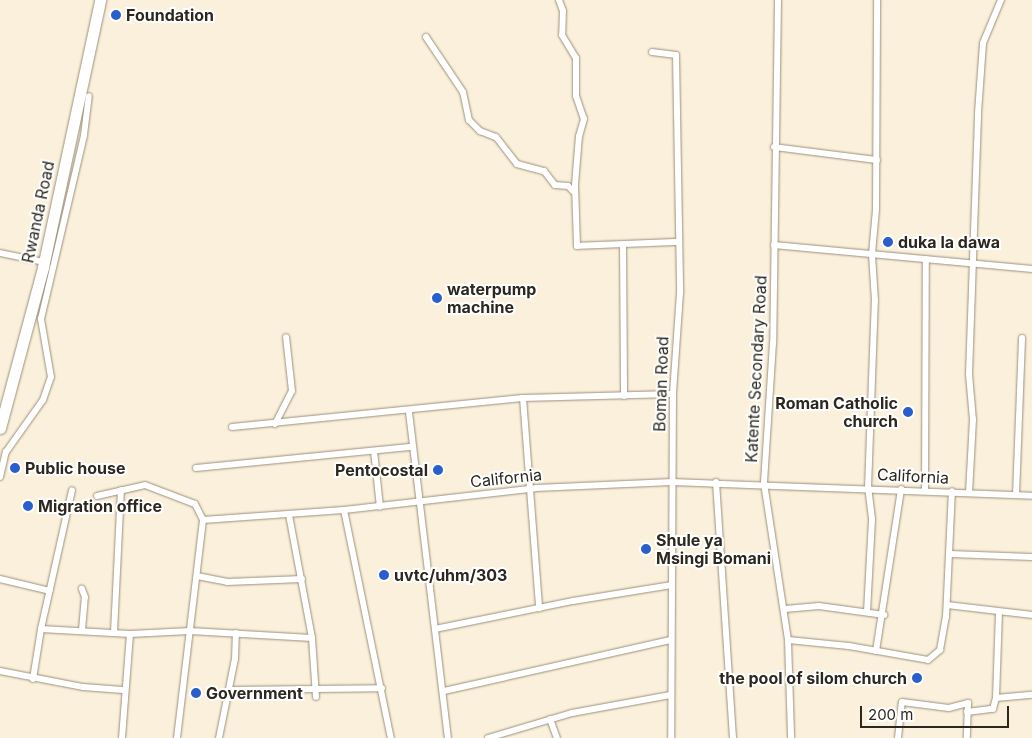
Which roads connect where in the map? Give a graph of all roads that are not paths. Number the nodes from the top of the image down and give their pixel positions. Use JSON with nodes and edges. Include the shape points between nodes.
{"nodes":[{"id":1,"x":100,"y":0,"type":"edge"},
{"id":2,"x":559,"y":0,"type":"edge"},
{"id":3,"x":778,"y":0,"type":"edge"},
{"id":4,"x":877,"y":0,"type":"edge"},
{"id":5,"x":1001,"y":0,"type":"edge"},
{"id":6,"x":426,"y":37,"type":"dead end"},
{"id":7,"x":652,"y":52,"type":"dead end"},
{"id":8,"x":89,"y":96,"type":"dead end"},
{"id":9,"x":774,"y":147,"type":"junction"},
{"id":10,"x":877,"y":160,"type":"junction"},
{"id":11,"x":575,"y":193,"type":"junction"},
{"id":12,"x":678,"y":242,"type":"junction"},
{"id":13,"x":624,"y":245,"type":"junction"},
{"id":14,"x":774,"y":245,"type":"junction"},
{"id":15,"x":0,"y":253,"type":"edge"},
{"id":16,"x":872,"y":254,"type":"junction"},
{"id":17,"x":926,"y":259,"type":"junction"},
{"id":18,"x":44,"y":262,"type":"junction"},
{"id":19,"x":973,"y":264,"type":"junction"},
{"id":20,"x":1032,"y":268,"type":"edge"},
{"id":21,"x":286,"y":337,"type":"dead end"},
{"id":22,"x":1022,"y":338,"type":"dead end"},
{"id":23,"x":673,"y":394,"type":"junction"},
{"id":24,"x":624,"y":396,"type":"junction"},
{"id":25,"x":524,"y":398,"type":"junction"},
{"id":26,"x":409,"y":412,"type":"junction"},
{"id":27,"x":275,"y":424,"type":"junction"},
{"id":28,"x":232,"y":427,"type":"dead end"},
{"id":29,"x":0,"y":428,"type":"edge"},
{"id":30,"x":412,"y":447,"type":"junction"},
{"id":31,"x":374,"y":451,"type":"junction"},
{"id":32,"x":196,"y":468,"type":"dead end"},
{"id":33,"x":0,"y":478,"type":"edge"},
{"id":34,"x":672,"y":482,"type":"junction"},
{"id":35,"x":716,"y":482,"type":"junction"},
{"id":36,"x":764,"y":483,"type":"junction"},
{"id":37,"x":868,"y":488,"type":"junction"},
{"id":38,"x":901,"y":488,"type":"junction"},
{"id":39,"x":528,"y":489,"type":"junction"},
{"id":40,"x":72,"y":490,"type":"dead end"},
{"id":41,"x":121,"y":490,"type":"junction"},
{"id":42,"x":925,"y":490,"type":"junction"},
{"id":43,"x":952,"y":491,"type":"junction"},
{"id":44,"x":969,"y":493,"type":"junction"},
{"id":45,"x":1016,"y":495,"type":"junction"},
{"id":46,"x":97,"y":496,"type":"dead end"},
{"id":47,"x":1032,"y":496,"type":"edge"},
{"id":48,"x":422,"y":502,"type":"junction"},
{"id":49,"x":380,"y":507,"type":"junction"},
{"id":50,"x":344,"y":510,"type":"junction"},
{"id":51,"x":289,"y":515,"type":"junction"},
{"id":52,"x":204,"y":520,"type":"junction"},
{"id":53,"x":950,"y":554,"type":"junction"},
{"id":54,"x":1032,"y":557,"type":"edge"},
{"id":55,"x":197,"y":576,"type":"junction"},
{"id":56,"x":0,"y":579,"type":"edge"},
{"id":57,"x":302,"y":579,"type":"junction"},
{"id":58,"x":672,"y":585,"type":"junction"},
{"id":59,"x":82,"y":589,"type":"dead end"},
{"id":60,"x":50,"y":590,"type":"junction"},
{"id":61,"x":947,"y":605,"type":"junction"},
{"id":62,"x":539,"y":608,"type":"junction"},
{"id":63,"x":785,"y":609,"type":"junction"},
{"id":64,"x":866,"y":612,"type":"junction"},
{"id":65,"x":999,"y":612,"type":"junction"},
{"id":66,"x":884,"y":614,"type":"junction"},
{"id":67,"x":1032,"y":615,"type":"edge"},
{"id":68,"x":41,"y":629,"type":"junction"},
{"id":69,"x":435,"y":629,"type":"junction"},
{"id":70,"x":82,"y":630,"type":"junction"},
{"id":71,"x":190,"y":631,"type":"junction"},
{"id":72,"x":114,"y":632,"type":"junction"},
{"id":73,"x":236,"y":633,"type":"junction"},
{"id":74,"x":130,"y":634,"type":"junction"},
{"id":75,"x":312,"y":638,"type":"junction"},
{"id":76,"x":670,"y":640,"type":"junction"},
{"id":77,"x":788,"y":640,"type":"junction"},
{"id":78,"x":876,"y":651,"type":"junction"},
{"id":79,"x":0,"y":671,"type":"edge"},
{"id":80,"x":33,"y":679,"type":"junction"},
{"id":81,"x":316,"y":688,"type":"junction"},
{"id":82,"x":382,"y":688,"type":"junction"},
{"id":83,"x":123,"y":690,"type":"junction"},
{"id":84,"x":229,"y":690,"type":"junction"},
{"id":85,"x":444,"y":690,"type":"junction"},
{"id":86,"x":670,"y":695,"type":"junction"},
{"id":87,"x":1032,"y":695,"type":"edge"},
{"id":88,"x":316,"y":697,"type":"dead end"},
{"id":89,"x":996,"y":698,"type":"junction"},
{"id":90,"x":967,"y":712,"type":"junction"},
{"id":91,"x":550,"y":719,"type":"junction"},
{"id":92,"x":122,"y":738,"type":"edge"},
{"id":93,"x":177,"y":738,"type":"edge"},
{"id":94,"x":219,"y":738,"type":"edge"},
{"id":95,"x":391,"y":738,"type":"edge"},
{"id":96,"x":448,"y":738,"type":"edge"},
{"id":97,"x":488,"y":738,"type":"edge"},
{"id":98,"x":557,"y":738,"type":"edge"},
{"id":99,"x":670,"y":738,"type":"edge"},
{"id":100,"x":733,"y":738,"type":"edge"},
{"id":101,"x":791,"y":738,"type":"edge"},
{"id":102,"x":898,"y":738,"type":"edge"},
{"id":103,"x":968,"y":738,"type":"edge"}],
"edges":[{"from":1,"to":18,"type":"highway","name":"Rwanda Road"},
{"from":2,"to":11,"type":"street","via":[[563,11],[562,35],[576,58],[576,96],[584,119],[579,136]]},
{"from":3,"to":9,"type":"street","name":"Katente Secondary Road"},
{"from":4,"to":10,"type":"street"},
{"from":5,"to":19,"type":"street","via":[[984,43]]},
{"from":6,"to":11,"type":"street","via":[[464,92],[469,120],[480,131],[496,137],[517,164],[544,171],[555,185],[568,186]]},
{"from":7,"to":12,"type":"street","name":"Boman Road","via":[[676,55]]},
{"from":8,"to":33,"type":"street","via":[[84,135],[41,318],[51,377],[43,400],[6,452]]},
{"from":9,"to":10,"type":"street"},
{"from":9,"to":14,"type":"street","name":"Katente Secondary Road"},
{"from":10,"to":16,"type":"street"},
{"from":11,"to":13,"type":"street","via":[[577,246]]},
{"from":12,"to":13,"type":"street"},
{"from":12,"to":23,"type":"street","name":"Boman Road","via":[[680,293]]},
{"from":13,"to":24,"type":"street"},
{"from":14,"to":16,"type":"street"},
{"from":14,"to":36,"type":"street","name":"Katente Secondary Road","via":[[773,343]]},
{"from":15,"to":18,"type":"street"},
{"from":16,"to":17,"type":"street"},
{"from":16,"to":37,"type":"street","via":[[875,301]]},
{"from":17,"to":19,"type":"street"},
{"from":17,"to":42,"type":"street"},
{"from":18,"to":29,"type":"highway","name":"Rwanda Road"},
{"from":19,"to":20,"type":"street"},
{"from":19,"to":44,"type":"street","via":[[969,374],[973,420]]},
{"from":21,"to":27,"type":"street","via":[[292,391]]},
{"from":22,"to":45,"type":"street"},
{"from":23,"to":24,"type":"street"},
{"from":23,"to":34,"type":"street","name":"Boman Road"},
{"from":24,"to":25,"type":"street"},
{"from":25,"to":26,"type":"street"},
{"from":25,"to":39,"type":"street"},
{"from":26,"to":27,"type":"street"},
{"from":26,"to":30,"type":"street"},
{"from":27,"to":28,"type":"street"},
{"from":30,"to":31,"type":"street"},
{"from":30,"to":48,"type":"street"},
{"from":31,"to":32,"type":"street"},
{"from":31,"to":49,"type":"street"},
{"from":34,"to":35,"type":"street","name":"California"},
{"from":34,"to":39,"type":"street","name":"California"},
{"from":34,"to":58,"type":"street","name":"Boman Road"},
{"from":35,"to":36,"type":"street","name":"California"},
{"from":35,"to":100,"type":"street"},
{"from":36,"to":37,"type":"street","name":"California"},
{"from":36,"to":63,"type":"street","name":"Katente Secondary Road"},
{"from":37,"to":38,"type":"street","name":"California"},
{"from":37,"to":64,"type":"street","via":[[872,519]]},
{"from":38,"to":42,"type":"street","name":"California"},
{"from":38,"to":66,"type":"street"},
{"from":39,"to":48,"type":"street","name":"California"},
{"from":39,"to":62,"type":"street"},
{"from":40,"to":60,"type":"street"},
{"from":41,"to":46,"type":"street"},
{"from":41,"to":52,"type":"street","via":[[145,485],[195,504]]},
{"from":41,"to":72,"type":"street"},
{"from":42,"to":43,"type":"street","name":"California"},
{"from":43,"to":44,"type":"street","name":"California"},
{"from":43,"to":53,"type":"street"},
{"from":44,"to":45,"type":"street","name":"California"},
{"from":45,"to":47,"type":"street","name":"California"},
{"from":48,"to":49,"type":"street","name":"California"},
{"from":48,"to":69,"type":"street"},
{"from":49,"to":50,"type":"street","name":"California"},
{"from":50,"to":51,"type":"street","name":"California"},
{"from":50,"to":82,"type":"street"},
{"from":51,"to":52,"type":"street","name":"California"},
{"from":51,"to":57,"type":"street"},
{"from":52,"to":55,"type":"street"},
{"from":53,"to":54,"type":"street"},
{"from":53,"to":61,"type":"street"},
{"from":55,"to":57,"type":"street","via":[[227,582]]},
{"from":55,"to":71,"type":"street"},
{"from":56,"to":60,"type":"street"},
{"from":57,"to":75,"type":"street"},
{"from":58,"to":62,"type":"street"},
{"from":58,"to":76,"type":"street","name":"Boman Road"},
{"from":59,"to":70,"type":"street","via":[[85,597]]},
{"from":60,"to":68,"type":"street"},
{"from":61,"to":65,"type":"street"},
{"from":61,"to":78,"type":"street","via":[[940,650],[928,660]]},
{"from":62,"to":69,"type":"street"},
{"from":63,"to":64,"type":"street","via":[[819,606]]},
{"from":63,"to":77,"type":"street","name":"Katente Secondary Road"},
{"from":64,"to":66,"type":"street"},
{"from":65,"to":67,"type":"street"},
{"from":65,"to":89,"type":"street"},
{"from":66,"to":78,"type":"street"},
{"from":68,"to":70,"type":"street"},
{"from":68,"to":80,"type":"street"},
{"from":69,"to":85,"type":"street"},
{"from":70,"to":72,"type":"street"},
{"from":71,"to":73,"type":"street"},
{"from":71,"to":74,"type":"street"},
{"from":71,"to":93,"type":"street"},
{"from":72,"to":74,"type":"street"},
{"from":73,"to":75,"type":"street"},
{"from":73,"to":84,"type":"street"},
{"from":74,"to":83,"type":"street"},
{"from":75,"to":81,"type":"street"},
{"from":76,"to":85,"type":"street"},
{"from":76,"to":86,"type":"street","name":"Boman Road"},
{"from":77,"to":78,"type":"street"},
{"from":77,"to":101,"type":"street","name":"Katente Secondary Road"},
{"from":79,"to":80,"type":"street"},
{"from":80,"to":83,"type":"street"},
{"from":81,"to":82,"type":"street"},
{"from":81,"to":84,"type":"street"},
{"from":81,"to":88,"type":"street"},
{"from":82,"to":95,"type":"street"},
{"from":83,"to":92,"type":"street"},
{"from":84,"to":94,"type":"street"},
{"from":85,"to":96,"type":"street"},
{"from":86,"to":91,"type":"street"},
{"from":86,"to":99,"type":"street","name":"Boman Road"},
{"from":87,"to":89,"type":"street"},
{"from":89,"to":90,"type":"street","via":[[993,708]]},
{"from":90,"to":102,"type":"street","via":[[968,703],[949,708],[902,702]]},
{"from":90,"to":103,"type":"street"},
{"from":91,"to":97,"type":"street"},
{"from":91,"to":98,"type":"street"}]}
